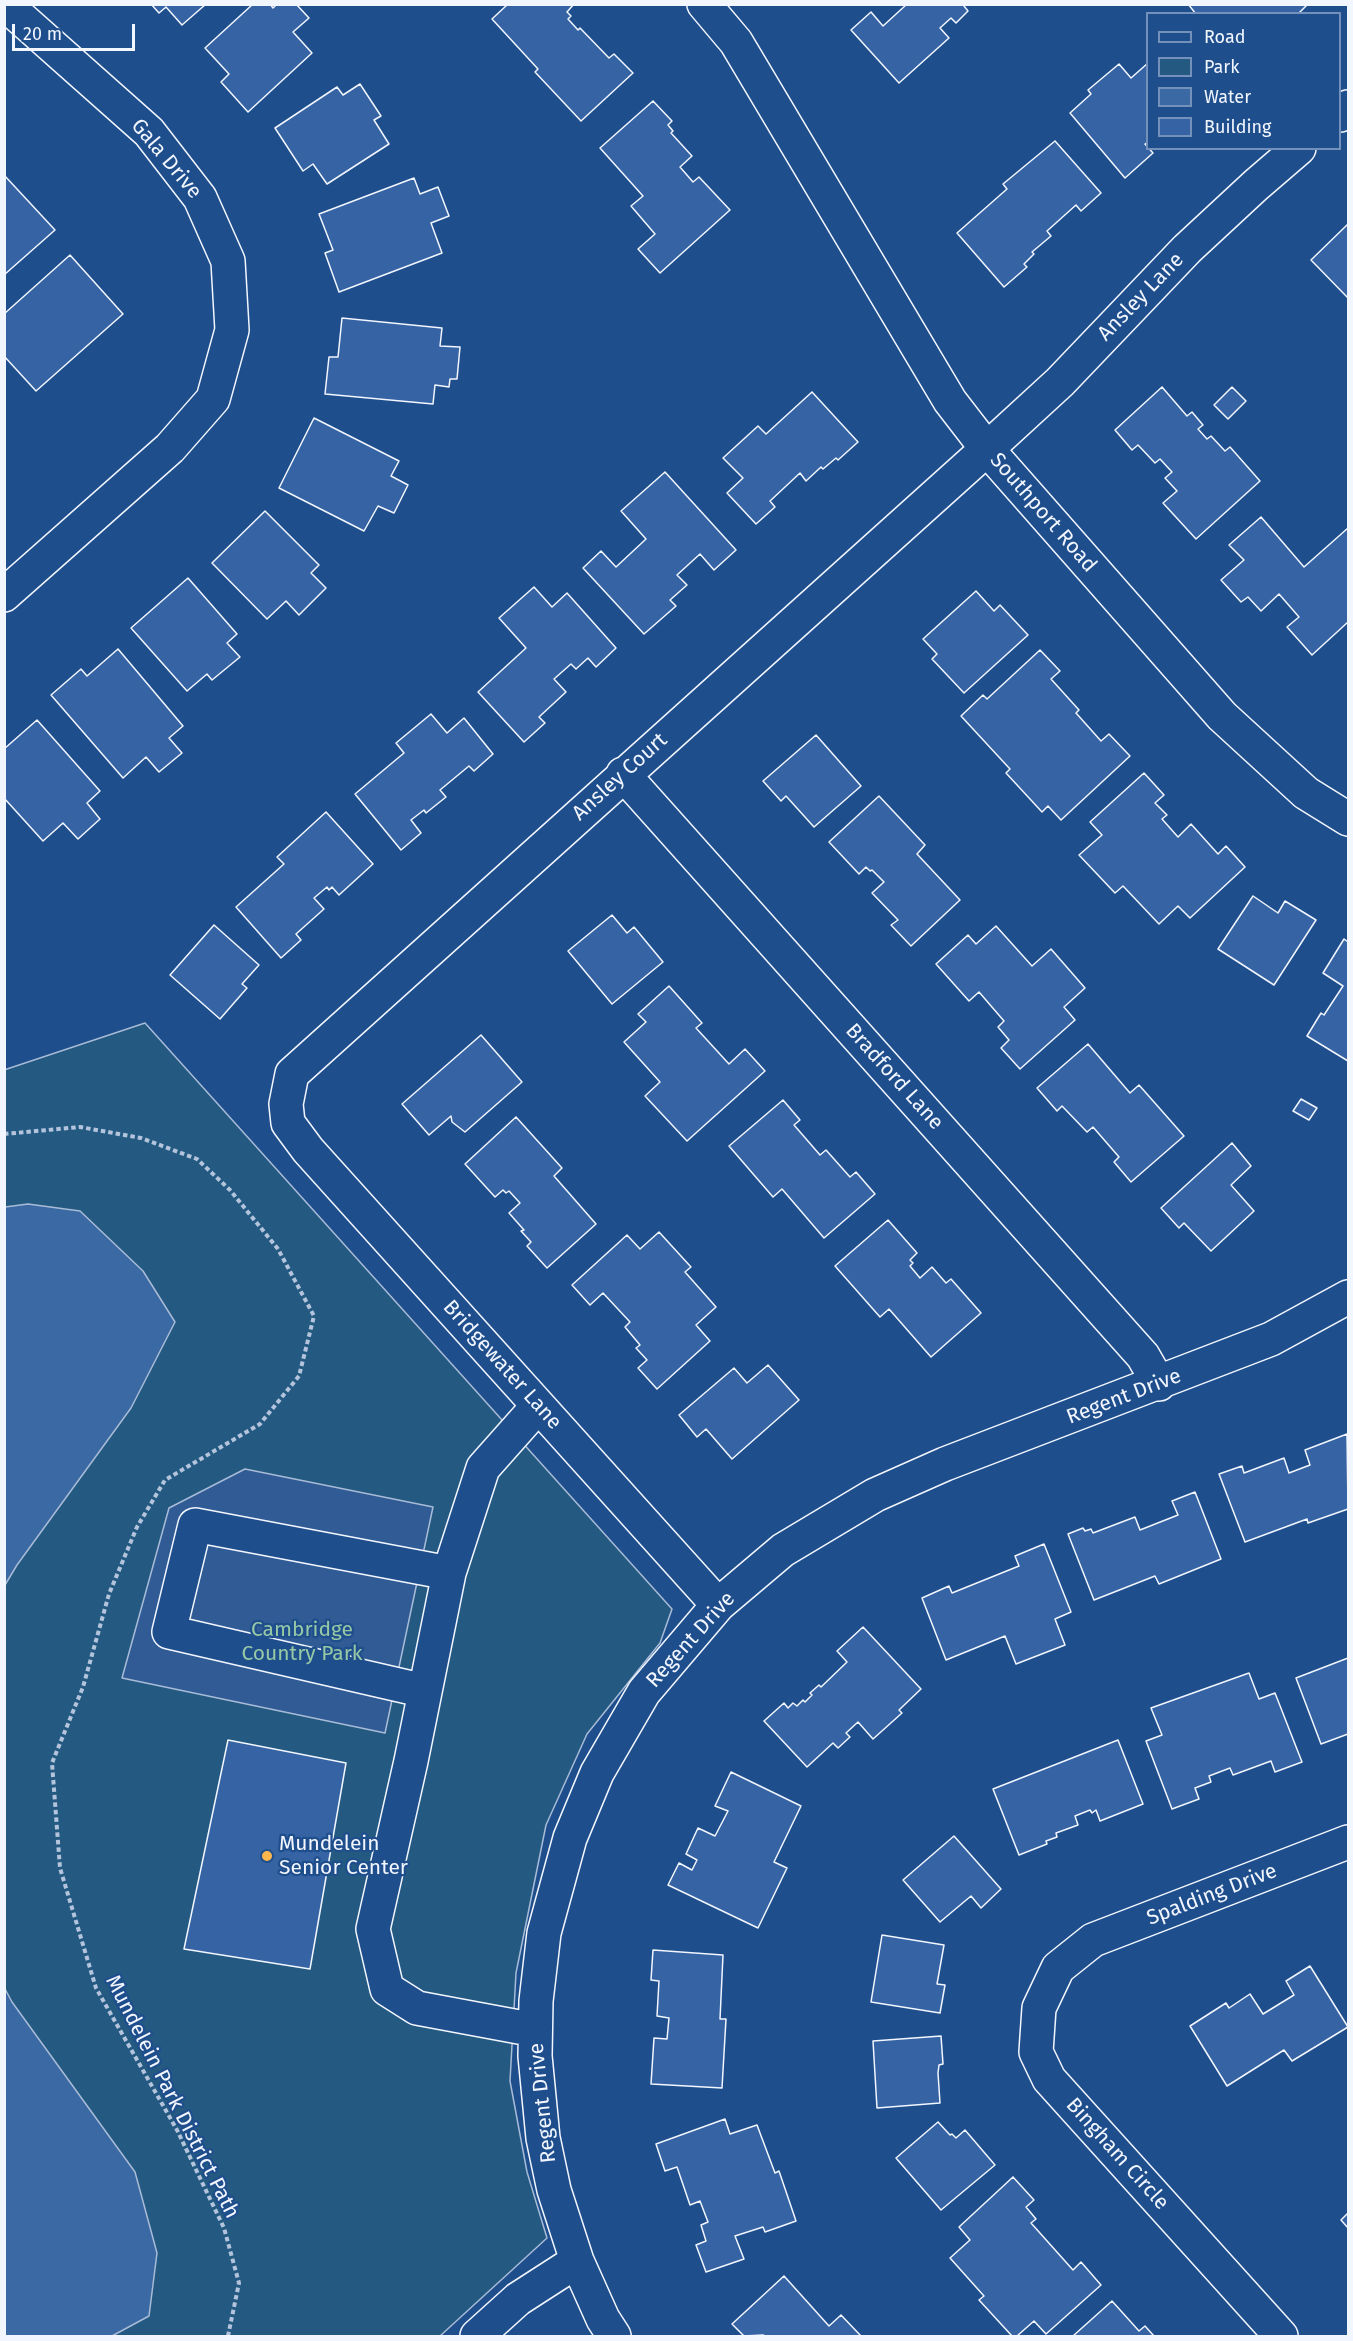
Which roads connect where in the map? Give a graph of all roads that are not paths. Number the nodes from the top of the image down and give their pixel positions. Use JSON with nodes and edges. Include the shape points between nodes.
{"nodes":[{"id":1,"x":5,"y":4,"type":"edge"},
{"id":2,"x":713,"y":8,"type":"edge"},
{"id":3,"x":1297,"y":150,"type":"edge"},
{"id":4,"x":987,"y":449,"type":"junction"},
{"id":5,"x":4,"y":595,"type":"edge"},
{"id":6,"x":623,"y":774,"type":"junction"},
{"id":7,"x":1348,"y":819,"type":"edge"},
{"id":8,"x":288,"y":1123,"type":"joint"},
{"id":9,"x":1348,"y":1297,"type":"edge"},
{"id":10,"x":1159,"y":1384,"type":"junction"},
{"id":11,"x":538,"y":1406,"type":"junction"},
{"id":12,"x":449,"y":1574,"type":"junction"},
{"id":13,"x":718,"y":1605,"type":"junction"},
{"id":14,"x":425,"y":1691,"type":"junction"},
{"id":15,"x":1348,"y":1842,"type":"edge"},
{"id":16,"x":1078,"y":1952,"type":"joint"},
{"id":17,"x":535,"y":2030,"type":"junction"},
{"id":18,"x":577,"y":2261,"type":"junction"},
{"id":19,"x":477,"y":2337,"type":"edge"},
{"id":20,"x":614,"y":2337,"type":"edge"},
{"id":21,"x":1281,"y":2337,"type":"edge"}],
"edges":[{"from":1,"to":5,"type":"street","name":"Gala Drive","via":[[149,132],[200,198],[228,261],[232,330],[213,399],[170,448]]},
{"from":2,"to":4,"type":"street","name":"Southport Road","via":[[950,401]]},
{"from":3,"to":4,"type":"street","name":"Ansley Lane","via":[[1187,249],[1060,382]]},
{"from":4,"to":6,"type":"street","name":"Ansley Court"},
{"from":4,"to":7,"type":"street","name":"Southport Road","via":[[1222,716],[1306,793]]},
{"from":6,"to":8,"type":"street","name":"Ansley Court","via":[[292,1074],[286,1104]]},
{"from":6,"to":10,"type":"street","name":"Bradford Lane","via":[[1143,1356]]},
{"from":8,"to":11,"type":"street","name":"Bridgewater Lane"},
{"from":9,"to":10,"type":"street","name":"Regent Drive","via":[[1271,1339]]},
{"from":10,"to":13,"type":"street","name":"Regent Drive","via":[[945,1464],[875,1495],[783,1550]]},
{"from":11,"to":12,"type":"street","via":[[483,1468]]},
{"from":11,"to":13,"type":"street","name":"Bridgewater Lane"},
{"from":12,"to":14,"type":"street"},
{"from":12,"to":14,"type":"street","via":[[195,1525],[169,1632]]},
{"from":13,"to":17,"type":"street","name":"Regent Drive","via":[[644,1692],[597,1773],[570,1838],[544,1933]]},
{"from":14,"to":17,"type":"street","via":[[373,1929],[387,1989],[417,2008]]},
{"from":15,"to":16,"type":"street","name":"Spalding Drive","via":[[1093,1941]]},
{"from":16,"to":21,"type":"street","name":"Bingham Circle","via":[[1058,1968],[1039,2008],[1036,2052],[1049,2079]]},
{"from":17,"to":18,"type":"street","name":"Regent Drive","via":[[543,2138],[558,2205]]},
{"from":18,"to":19,"type":"street","via":[[518,2300]]},
{"from":18,"to":20,"type":"street","name":"Regent Drive"}]}
